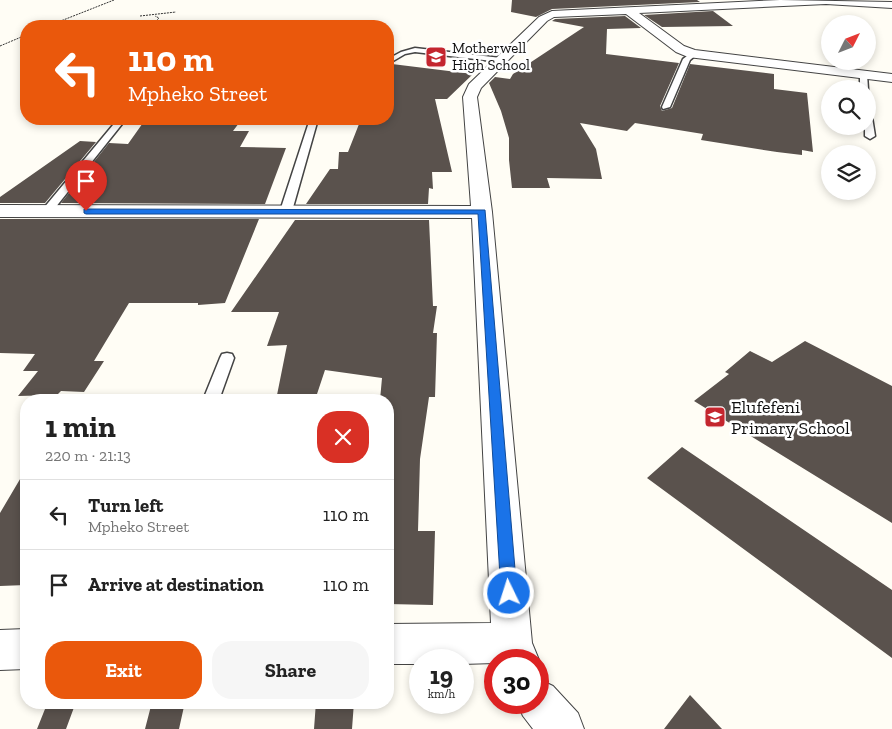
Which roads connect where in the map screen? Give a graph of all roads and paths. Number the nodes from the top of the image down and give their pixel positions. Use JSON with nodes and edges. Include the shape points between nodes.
{"nodes":[{"id":1,"x":114,"y":0,"type":"edge"},
{"id":2,"x":765,"y":2,"type":"edge"},
{"id":3,"x":892,"y":5,"type":"edge"},
{"id":4,"x":628,"y":10,"type":"junction"},
{"id":5,"x":176,"y":12,"type":"dead end"},
{"id":6,"x":155,"y":15,"type":"junction"},
{"id":7,"x":140,"y":16,"type":"dead end"},
{"id":8,"x":63,"y":20,"type":"edge"},
{"id":9,"x":157,"y":20,"type":"edge"},
{"id":10,"x":20,"y":38,"type":"edge"},
{"id":11,"x":0,"y":46,"type":"edge"},
{"id":12,"x":693,"y":54,"type":"junction"},
{"id":13,"x":394,"y":58,"type":"edge"},
{"id":14,"x":501,"y":60,"type":"junction"},
{"id":15,"x":863,"y":74,"type":"junction"},
{"id":16,"x":892,"y":78,"type":"edge"},
{"id":17,"x":863,"y":80,"type":"edge"},
{"id":18,"x":666,"y":107,"type":"dead end"},
{"id":19,"x":117,"y":125,"type":"edge"},
{"id":20,"x":312,"y":125,"type":"edge"},
{"id":21,"x":0,"y":211,"type":"edge"},
{"id":22,"x":46,"y":211,"type":"junction"},
{"id":23,"x":286,"y":211,"type":"junction"},
{"id":24,"x":482,"y":212,"type":"junction"},
{"id":25,"x":227,"y":358,"type":"dead end"},
{"id":26,"x":213,"y":394,"type":"edge"},
{"id":27,"x":394,"y":644,"type":"edge"},
{"id":28,"x":484,"y":649,"type":"edge"},
{"id":29,"x":515,"y":649,"type":"edge"},
{"id":30,"x":0,"y":650,"type":"edge"},
{"id":31,"x":20,"y":650,"type":"edge"},
{"id":32,"x":549,"y":714,"type":"edge"},
{"id":33,"x":562,"y":729,"type":"edge"}],
"edges":[{"from":1,"to":8,"type":"path"},
{"from":2,"to":3,"type":"street","via":[[834,0]]},
{"from":2,"to":4,"type":"street"},
{"from":4,"to":12,"type":"street","via":[[680,49]]},
{"from":4,"to":14,"type":"street","via":[[547,10],[543,19]]},
{"from":5,"to":6,"type":"path"},
{"from":6,"to":7,"type":"path"},
{"from":6,"to":9,"type":"path","via":[[159,18]]},
{"from":10,"to":11,"type":"path"},
{"from":12,"to":15,"type":"street"},
{"from":12,"to":18,"type":"lane","via":[[687,58]]},
{"from":13,"to":14,"type":"lane","via":[[415,50]]},
{"from":14,"to":24,"type":"street","via":[[474,88],[470,98]]},
{"from":15,"to":16,"type":"street"},
{"from":15,"to":17,"type":"lane"},
{"from":19,"to":22,"type":"lane"},
{"from":20,"to":23,"type":"lane"},
{"from":21,"to":22,"type":"street"},
{"from":22,"to":23,"type":"street"},
{"from":23,"to":24,"type":"street"},
{"from":24,"to":29,"type":"street"},
{"from":25,"to":26,"type":"lane"},
{"from":27,"to":28,"type":"street"},
{"from":30,"to":31,"type":"street"},
{"from":32,"to":33,"type":"street"}]}
